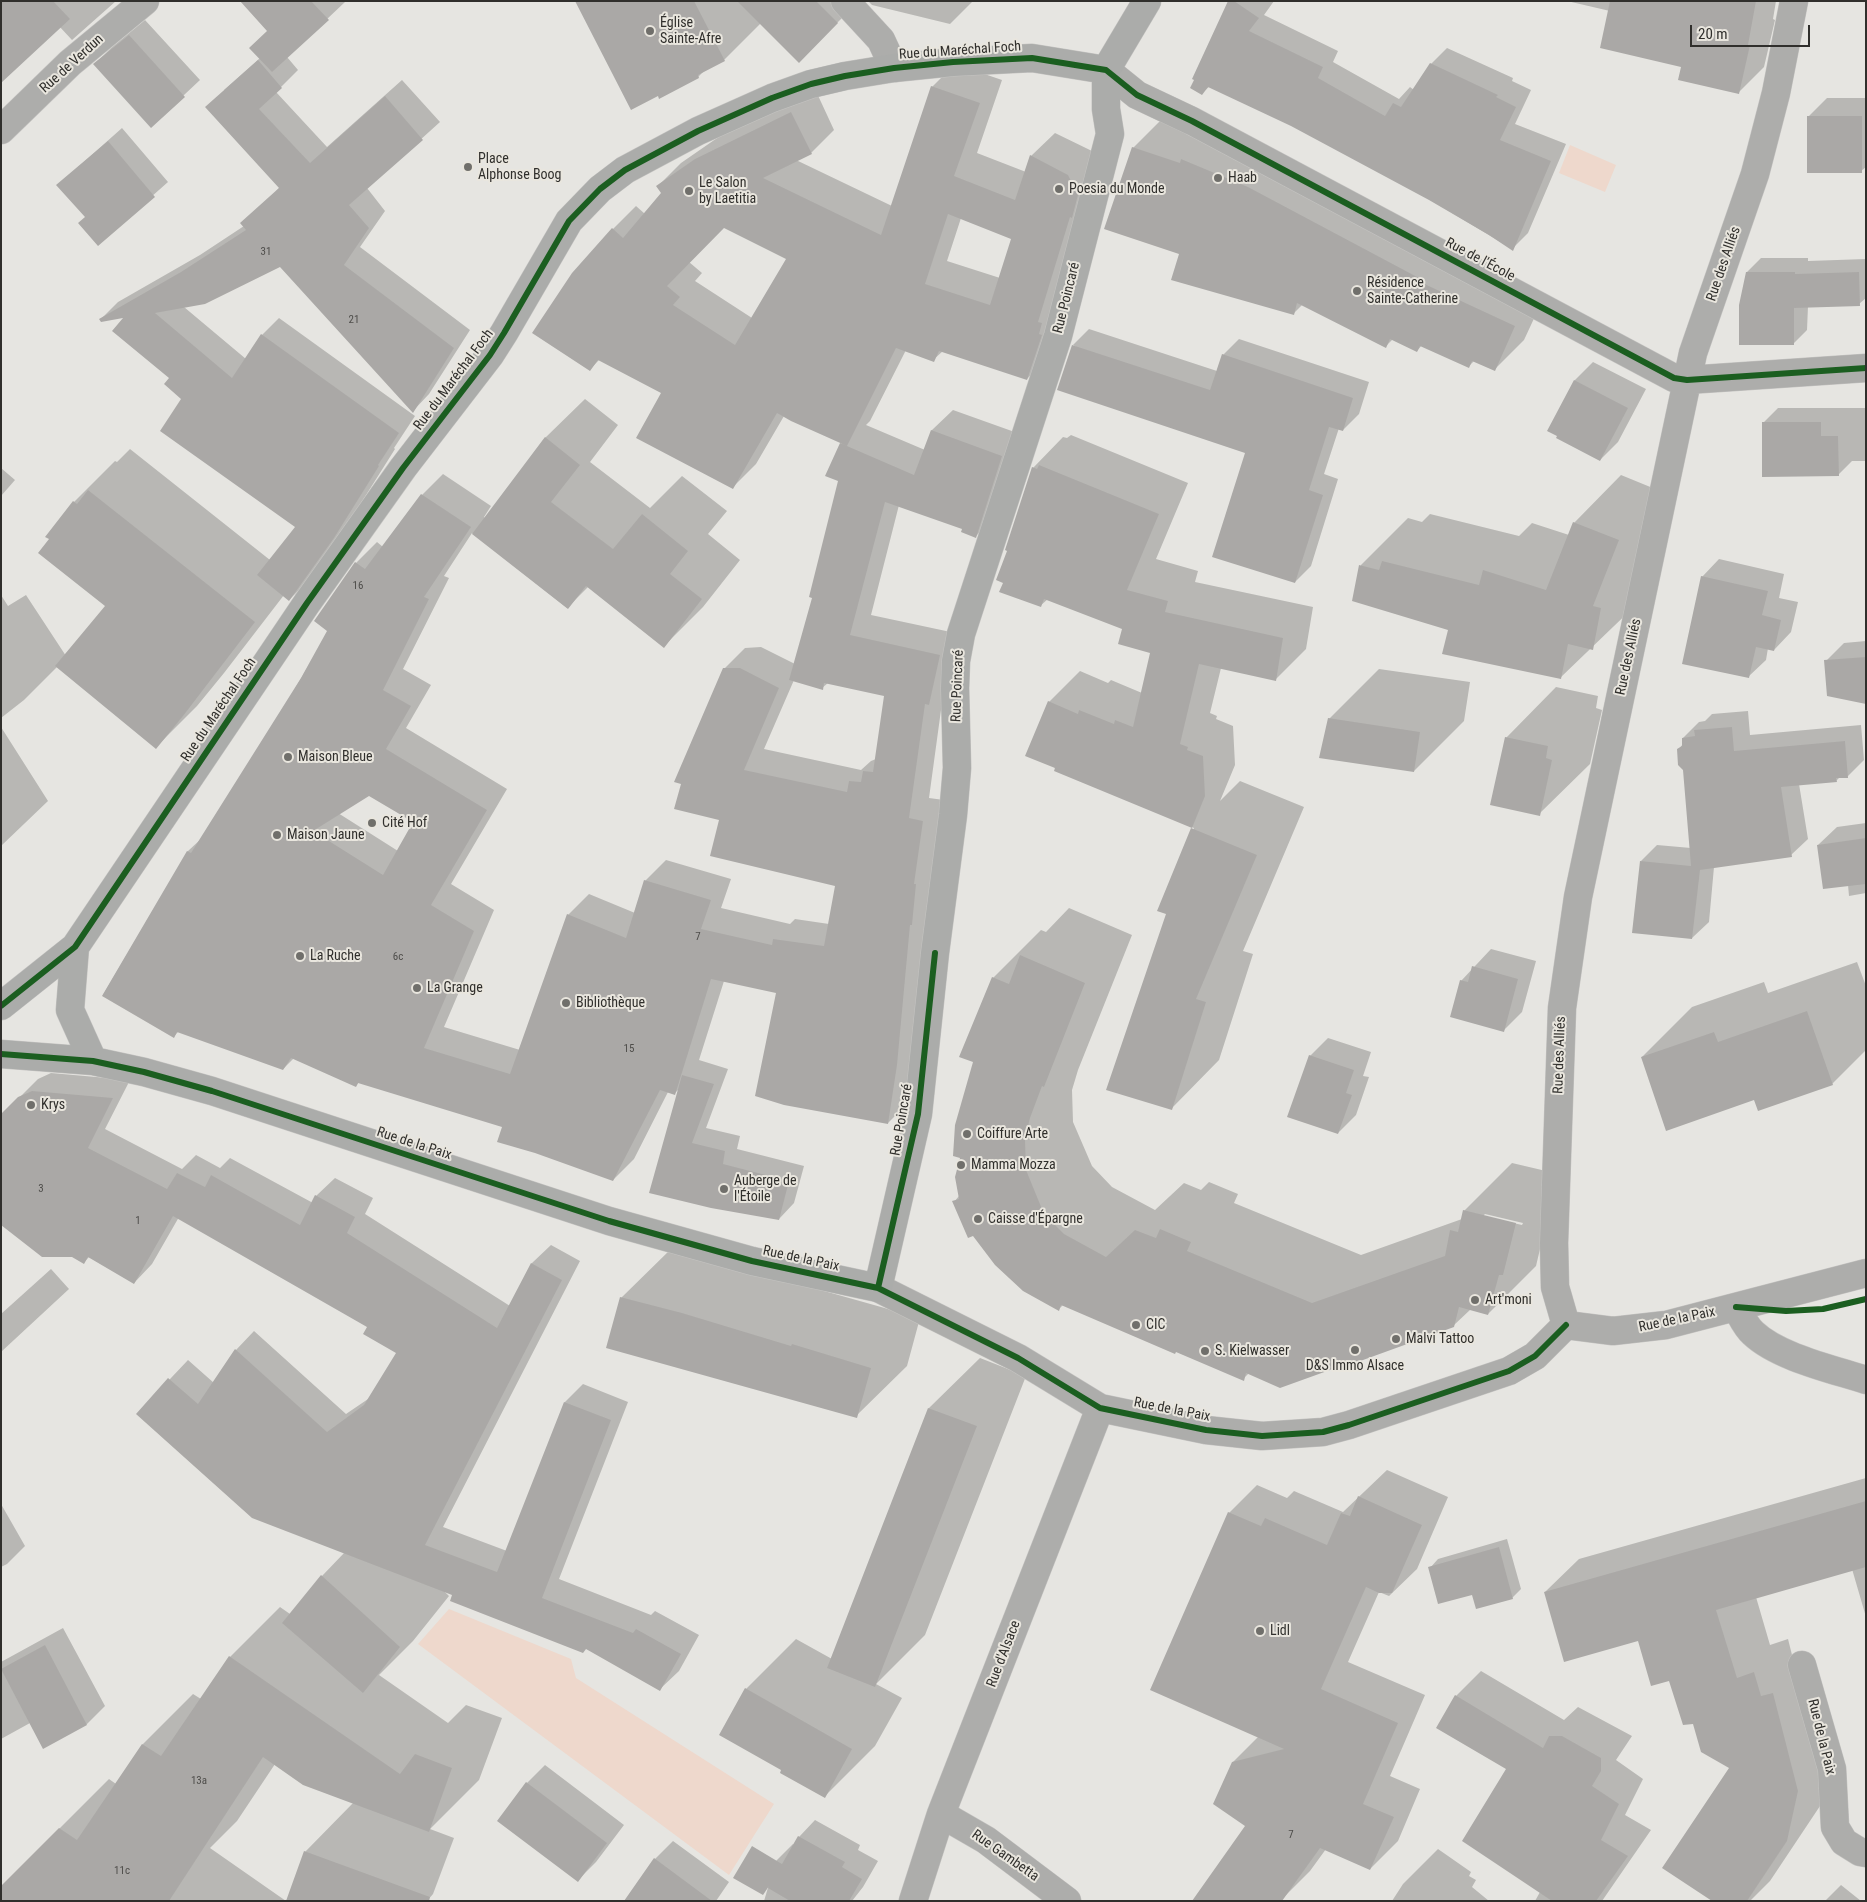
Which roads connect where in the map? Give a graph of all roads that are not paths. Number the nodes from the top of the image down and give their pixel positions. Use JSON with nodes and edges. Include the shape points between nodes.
{"nodes":[{"id":1,"x":146,"y":1,"type":"edge"},
{"id":2,"x":845,"y":1,"type":"edge"},
{"id":3,"x":1148,"y":1,"type":"edge"},
{"id":4,"x":1794,"y":1,"type":"edge"},
{"id":5,"x":894,"y":68,"type":"junction"},
{"id":6,"x":1106,"y":70,"type":"junction"},
{"id":7,"x":1,"y":130,"type":"edge"},
{"id":8,"x":1866,"y":368,"type":"edge"},
{"id":9,"x":1687,"y":380,"type":"junction"},
{"id":10,"x":75,"y":947,"type":"junction"},
{"id":11,"x":1,"y":1006,"type":"edge"},
{"id":12,"x":1,"y":1054,"type":"edge"},
{"id":13,"x":93,"y":1061,"type":"junction"},
{"id":14,"x":1866,"y":1273,"type":"edge"},
{"id":15,"x":878,"y":1288,"type":"junction"},
{"id":16,"x":1736,"y":1307,"type":"junction"},
{"id":17,"x":1566,"y":1326,"type":"junction"},
{"id":18,"x":1866,"y":1380,"type":"edge"},
{"id":19,"x":1100,"y":1408,"type":"junction"},
{"id":20,"x":1802,"y":1666,"type":"dead end"},
{"id":21,"x":942,"y":1814,"type":"junction"},
{"id":22,"x":1866,"y":1854,"type":"edge"},
{"id":23,"x":913,"y":1901,"type":"edge"},
{"id":24,"x":1067,"y":1901,"type":"edge"}],
"edges":[{"from":1,"to":7,"type":"street","name":"Rue de Verdun","via":[[70,63]]},
{"from":2,"to":5,"type":"street","via":[[881,40]]},
{"from":3,"to":6,"type":"street"},
{"from":4,"to":9,"type":"street","name":"Rue des Alliés","via":[[1776,93],[1755,174],[1693,353]]},
{"from":5,"to":6,"type":"street","name":"Rue du Maréchal Foch","via":[[1032,58]]},
{"from":5,"to":10,"type":"street","name":"Rue du Maréchal Foch","via":[[811,84],[698,131],[625,170],[600,189],[569,221],[490,355],[403,468],[307,604]]},
{"from":6,"to":9,"type":"street","name":"Rue de l'École","via":[[1137,95],[1200,125],[1674,378]]},
{"from":6,"to":15,"type":"street","name":"Rue Poincaré","via":[[1110,134],[1058,336],[961,634],[956,661],[954,806],[918,1114]]},
{"from":8,"to":9,"type":"street","name":"Rue de l'École"},
{"from":9,"to":17,"type":"street","name":"Rue des Alliés","via":[[1578,897],[1562,1008],[1554,1243],[1556,1287]]},
{"from":10,"to":11,"type":"street","name":"Rue du Maréchal Foch"},
{"from":10,"to":13,"type":"street","name":"Rue du Maréchal Foch","via":[[70,1010]]},
{"from":12,"to":13,"type":"street","name":"Rue de la Paix"},
{"from":13,"to":15,"type":"street","name":"Rue de la Paix","via":[[212,1091],[610,1221],[752,1261]]},
{"from":14,"to":16,"type":"street","name":"Rue de la Paix"},
{"from":15,"to":19,"type":"street","name":"Rue de la Paix","via":[[1018,1358]]},
{"from":16,"to":17,"type":"street","name":"Rue de la Paix","via":[[1645,1328],[1613,1331]]},
{"from":16,"to":18,"type":"street","via":[[1750,1331],[1784,1353]]},
{"from":17,"to":19,"type":"street","name":"Rue de la Paix","via":[[1535,1356],[1509,1371],[1323,1432],[1262,1436],[1206,1430]]},
{"from":19,"to":21,"type":"street","name":"Rue d'Alsace"},
{"from":20,"to":22,"type":"street","name":"Rue de la Paix","via":[[1832,1769],[1835,1827],[1844,1842]]},
{"from":21,"to":23,"type":"street","name":"Rue d'Alsace"},
{"from":21,"to":24,"type":"street","name":"Rue Gambetta","via":[[986,1840]]}]}
